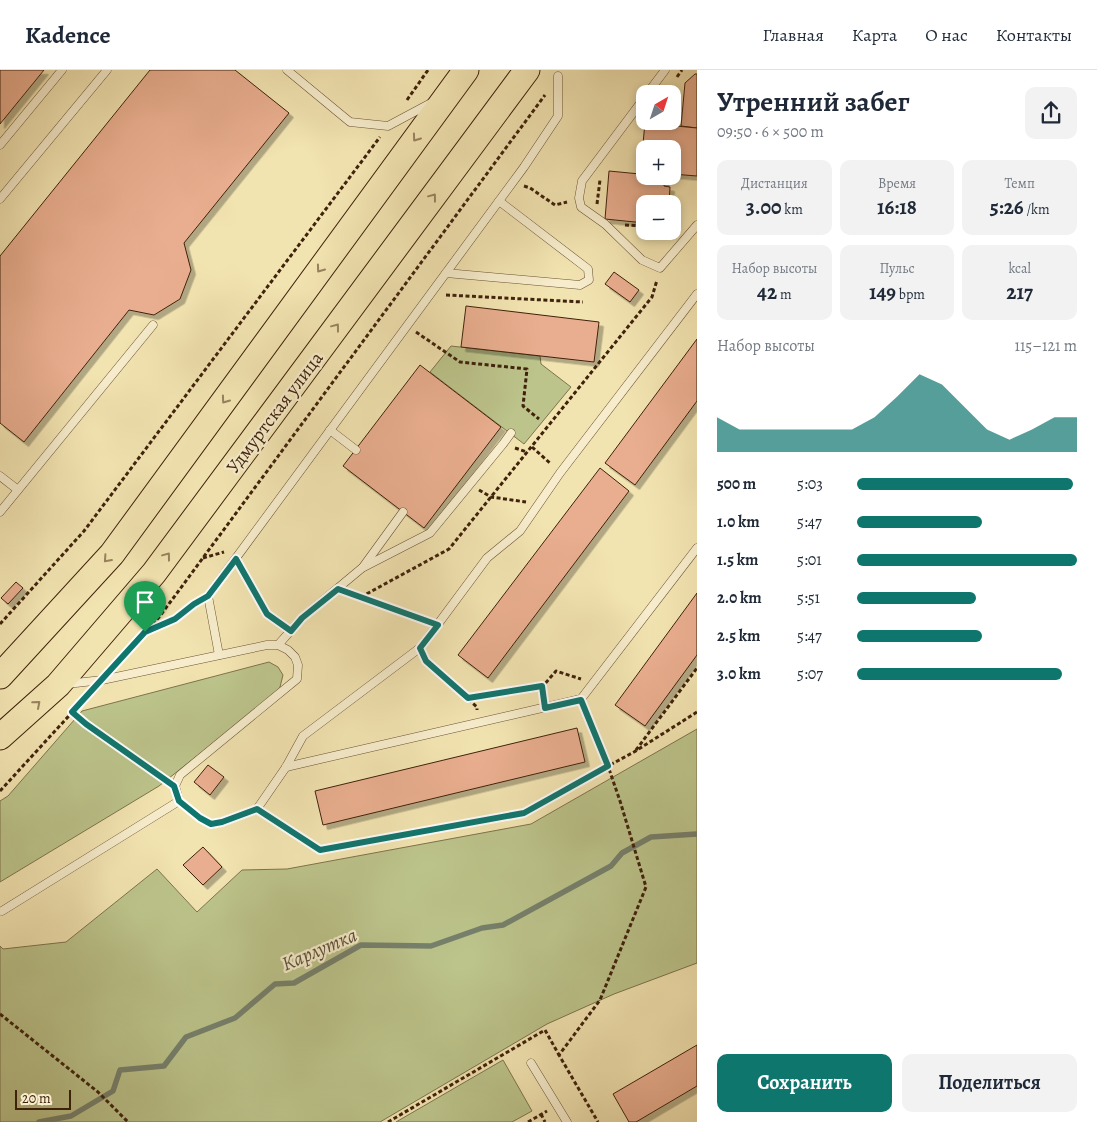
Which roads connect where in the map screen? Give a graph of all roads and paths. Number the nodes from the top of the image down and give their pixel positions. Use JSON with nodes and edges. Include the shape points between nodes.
{"nodes":[{"id":1,"x":62,"y":70,"type":"edge"},
{"id":2,"x":107,"y":70,"type":"edge"},
{"id":3,"x":287,"y":70,"type":"edge"},
{"id":4,"x":428,"y":70,"type":"edge"},
{"id":5,"x":466,"y":70,"type":"edge"},
{"id":6,"x":527,"y":70,"type":"edge"},
{"id":7,"x":665,"y":70,"type":"edge"},
{"id":8,"x":558,"y":76,"type":"joint"},
{"id":9,"x":654,"y":85,"type":"edge"},
{"id":10,"x":448,"y":94,"type":"junction"},
{"id":11,"x":636,"y":109,"type":"edge"},
{"id":12,"x":388,"y":126,"type":"junction"},
{"id":13,"x":0,"y":145,"type":"edge"},
{"id":14,"x":600,"y":175,"type":"dead end"},
{"id":15,"x":530,"y":188,"type":"dead end"},
{"id":16,"x":0,"y":199,"type":"edge"},
{"id":17,"x":499,"y":201,"type":"junction"},
{"id":18,"x":555,"y":205,"type":"dead end"},
{"id":19,"x":595,"y":217,"type":"junction"},
{"id":20,"x":697,"y":225,"type":"edge"},
{"id":21,"x":660,"y":268,"type":"junction"},
{"id":22,"x":446,"y":273,"type":"junction"},
{"id":23,"x":431,"y":294,"type":"junction"},
{"id":24,"x":697,"y":294,"type":"edge"},
{"id":25,"x":583,"y":302,"type":"dead end"},
{"id":26,"x":153,"y":325,"type":"dead end"},
{"id":27,"x":407,"y":326,"type":"junction"},
{"id":28,"x":539,"y":419,"type":"dead end"},
{"id":29,"x":330,"y":430,"type":"junction"},
{"id":30,"x":510,"y":433,"type":"dead end"},
{"id":31,"x":532,"y":446,"type":"junction"},
{"id":32,"x":356,"y":450,"type":"dead end"},
{"id":33,"x":560,"y":473,"type":"junction"},
{"id":34,"x":0,"y":476,"type":"edge"},
{"id":35,"x":469,"y":485,"type":"junction"},
{"id":36,"x":18,"y":490,"type":"junction"},
{"id":37,"x":491,"y":497,"type":"junction"},
{"id":38,"x":539,"y":503,"type":"junction"},
{"id":39,"x":0,"y":512,"type":"edge"},
{"id":40,"x":403,"y":512,"type":"dead end"},
{"id":41,"x":697,"y":548,"type":"edge"},
{"id":42,"x":236,"y":559,"type":"junction"},
{"id":43,"x":362,"y":568,"type":"junction"},
{"id":44,"x":338,"y":589,"type":"junction"},
{"id":45,"x":208,"y":596,"type":"junction"},
{"id":46,"x":361,"y":597,"type":"junction"},
{"id":47,"x":0,"y":624,"type":"edge"},
{"id":48,"x":438,"y":625,"type":"junction"},
{"id":49,"x":291,"y":631,"type":"junction"},
{"id":50,"x":145,"y":632,"type":"junction"},
{"id":51,"x":278,"y":645,"type":"junction"},
{"id":52,"x":420,"y":648,"type":"junction"},
{"id":53,"x":219,"y":656,"type":"junction"},
{"id":54,"x":697,"y":668,"type":"edge"},
{"id":55,"x":0,"y":676,"type":"edge"},
{"id":56,"x":102,"y":680,"type":"junction"},
{"id":57,"x":594,"y":684,"type":"junction"},
{"id":58,"x":58,"y":685,"type":"junction"},
{"id":59,"x":542,"y":686,"type":"junction"},
{"id":60,"x":468,"y":698,"type":"junction"},
{"id":61,"x":581,"y":700,"type":"junction"},
{"id":62,"x":545,"y":708,"type":"junction"},
{"id":63,"x":72,"y":712,"type":"junction"},
{"id":64,"x":697,"y":712,"type":"edge"},
{"id":65,"x":478,"y":724,"type":"junction"},
{"id":66,"x":0,"y":737,"type":"edge"},
{"id":67,"x":634,"y":752,"type":"junction"},
{"id":68,"x":608,"y":766,"type":"junction"},
{"id":69,"x":286,"y":767,"type":"junction"},
{"id":70,"x":174,"y":786,"type":"junction"},
{"id":71,"x":0,"y":792,"type":"edge"},
{"id":72,"x":179,"y":801,"type":"junction"},
{"id":73,"x":257,"y":809,"type":"junction"},
{"id":74,"x":2,"y":911,"type":"dead end"},
{"id":75,"x":0,"y":1014,"type":"edge"},
{"id":76,"x":558,"y":1055,"type":"junction"},
{"id":77,"x":531,"y":1063,"type":"dead end"},
{"id":78,"x":557,"y":1105,"type":"junction"},
{"id":79,"x":541,"y":1114,"type":"junction"},
{"id":80,"x":128,"y":1122,"type":"edge"},
{"id":81,"x":388,"y":1122,"type":"edge"},
{"id":82,"x":528,"y":1122,"type":"edge"},
{"id":83,"x":545,"y":1122,"type":"edge"},
{"id":84,"x":567,"y":1122,"type":"edge"},
{"id":85,"x":598,"y":1122,"type":"edge"}],
"edges":[{"from":1,"to":13,"type":"lane"},
{"from":2,"to":16,"type":"lane"},
{"from":3,"to":12,"type":"lane","via":[[350,122]]},
{"from":4,"to":12,"type":"path"},
{"from":5,"to":10,"type":"main road"},
{"from":58,"to":6,"type":"main road","name":"Удмуртская улица","one_way":true,"via":[[154,574]]},
{"from":7,"to":9,"type":"lane"},
{"from":8,"to":17,"type":"lane","via":[[558,116]]},
{"from":8,"to":50,"type":"path","via":[[160,616]]},
{"from":10,"to":12,"type":"lane"},
{"from":10,"to":55,"type":"main road","one_way":true,"via":[[112,554]]},
{"from":11,"to":19,"type":"lane","via":[[582,181],[581,207]]},
{"from":12,"to":47,"type":"path","via":[[84,531]]},
{"from":14,"to":19,"type":"path"},
{"from":15,"to":18,"type":"path"},
{"from":17,"to":22,"type":"lane"},
{"from":17,"to":22,"type":"lane","via":[[588,269],[589,280],[580,285]]},
{"from":19,"to":21,"type":"lane","via":[[642,260]]},
{"from":20,"to":21,"type":"lane"},
{"from":21,"to":31,"type":"path","via":[[652,297]]},
{"from":22,"to":23,"type":"lane"},
{"from":23,"to":25,"type":"path"},
{"from":23,"to":27,"type":"lane"},
{"from":24,"to":33,"type":"lane"},
{"from":26,"to":36,"type":"lane"},
{"from":27,"to":28,"type":"path","via":[[460,362],[527,369],[522,406]]},
{"from":27,"to":29,"type":"lane"},
{"from":29,"to":32,"type":"lane"},
{"from":29,"to":42,"type":"lane"},
{"from":30,"to":35,"type":"lane"},
{"from":31,"to":33,"type":"path"},
{"from":31,"to":37,"type":"path"},
{"from":33,"to":38,"type":"lane"},
{"from":34,"to":36,"type":"lane"},
{"from":35,"to":37,"type":"path"},
{"from":35,"to":43,"type":"lane","via":[[430,533]]},
{"from":36,"to":39,"type":"lane"},
{"from":37,"to":38,"type":"path"},
{"from":37,"to":46,"type":"path","via":[[449,549]]},
{"from":38,"to":48,"type":"lane","via":[[520,531],[487,558]]},
{"from":40,"to":43,"type":"lane"},
{"from":41,"to":57,"type":"lane"},
{"from":42,"to":45,"type":"lane"},
{"from":42,"to":49,"type":"path","via":[[267,614]]},
{"from":43,"to":44,"type":"lane"},
{"from":44,"to":46,"type":"path"},
{"from":44,"to":49,"type":"lane"},
{"from":45,"to":50,"type":"path","via":[[175,619]]},
{"from":45,"to":53,"type":"lane"},
{"from":46,"to":48,"type":"path"},
{"from":48,"to":52,"type":"lane"},
{"from":49,"to":51,"type":"lane"},
{"from":50,"to":56,"type":"path"},
{"from":51,"to":53,"type":"lane"},
{"from":51,"to":70,"type":"lane","via":[[295,656],[297,678],[180,775]]},
{"from":52,"to":60,"type":"path","via":[[426,661]]},
{"from":52,"to":69,"type":"lane","via":[[303,736]]},
{"from":53,"to":56,"type":"lane"},
{"from":54,"to":67,"type":"path"},
{"from":56,"to":58,"type":"lane"},
{"from":56,"to":63,"type":"path"},
{"from":57,"to":59,"type":"path","via":[[556,670]]},
{"from":57,"to":61,"type":"lane"},
{"from":66,"to":58,"type":"main road","name":"Удмуртская улица","one_way":true},
{"from":59,"to":60,"type":"path"},
{"from":59,"to":62,"type":"path"},
{"from":60,"to":65,"type":"path","via":[[477,707]]},
{"from":61,"to":62,"type":"lane"},
{"from":61,"to":68,"type":"path"},
{"from":62,"to":65,"type":"lane"},
{"from":63,"to":70,"type":"path"},
{"from":63,"to":71,"type":"path"},
{"from":64,"to":67,"type":"path"},
{"from":65,"to":69,"type":"lane"},
{"from":67,"to":68,"type":"path"},
{"from":68,"to":73,"type":"path","via":[[524,813],[320,850]]},
{"from":68,"to":76,"type":"path","via":[[646,887],[600,1000]]},
{"from":69,"to":73,"type":"lane"},
{"from":70,"to":72,"type":"lane"},
{"from":72,"to":73,"type":"lane","via":[[211,824]]},
{"from":72,"to":74,"type":"lane"},
{"from":75,"to":80,"type":"path","via":[[98,1092]]},
{"from":76,"to":81,"type":"path","via":[[545,1030]]},
{"from":76,"to":85,"type":"path"},
{"from":77,"to":78,"type":"lane"},
{"from":78,"to":79,"type":"path"},
{"from":78,"to":84,"type":"lane"},
{"from":79,"to":82,"type":"path"},
{"from":79,"to":83,"type":"path"}]}
